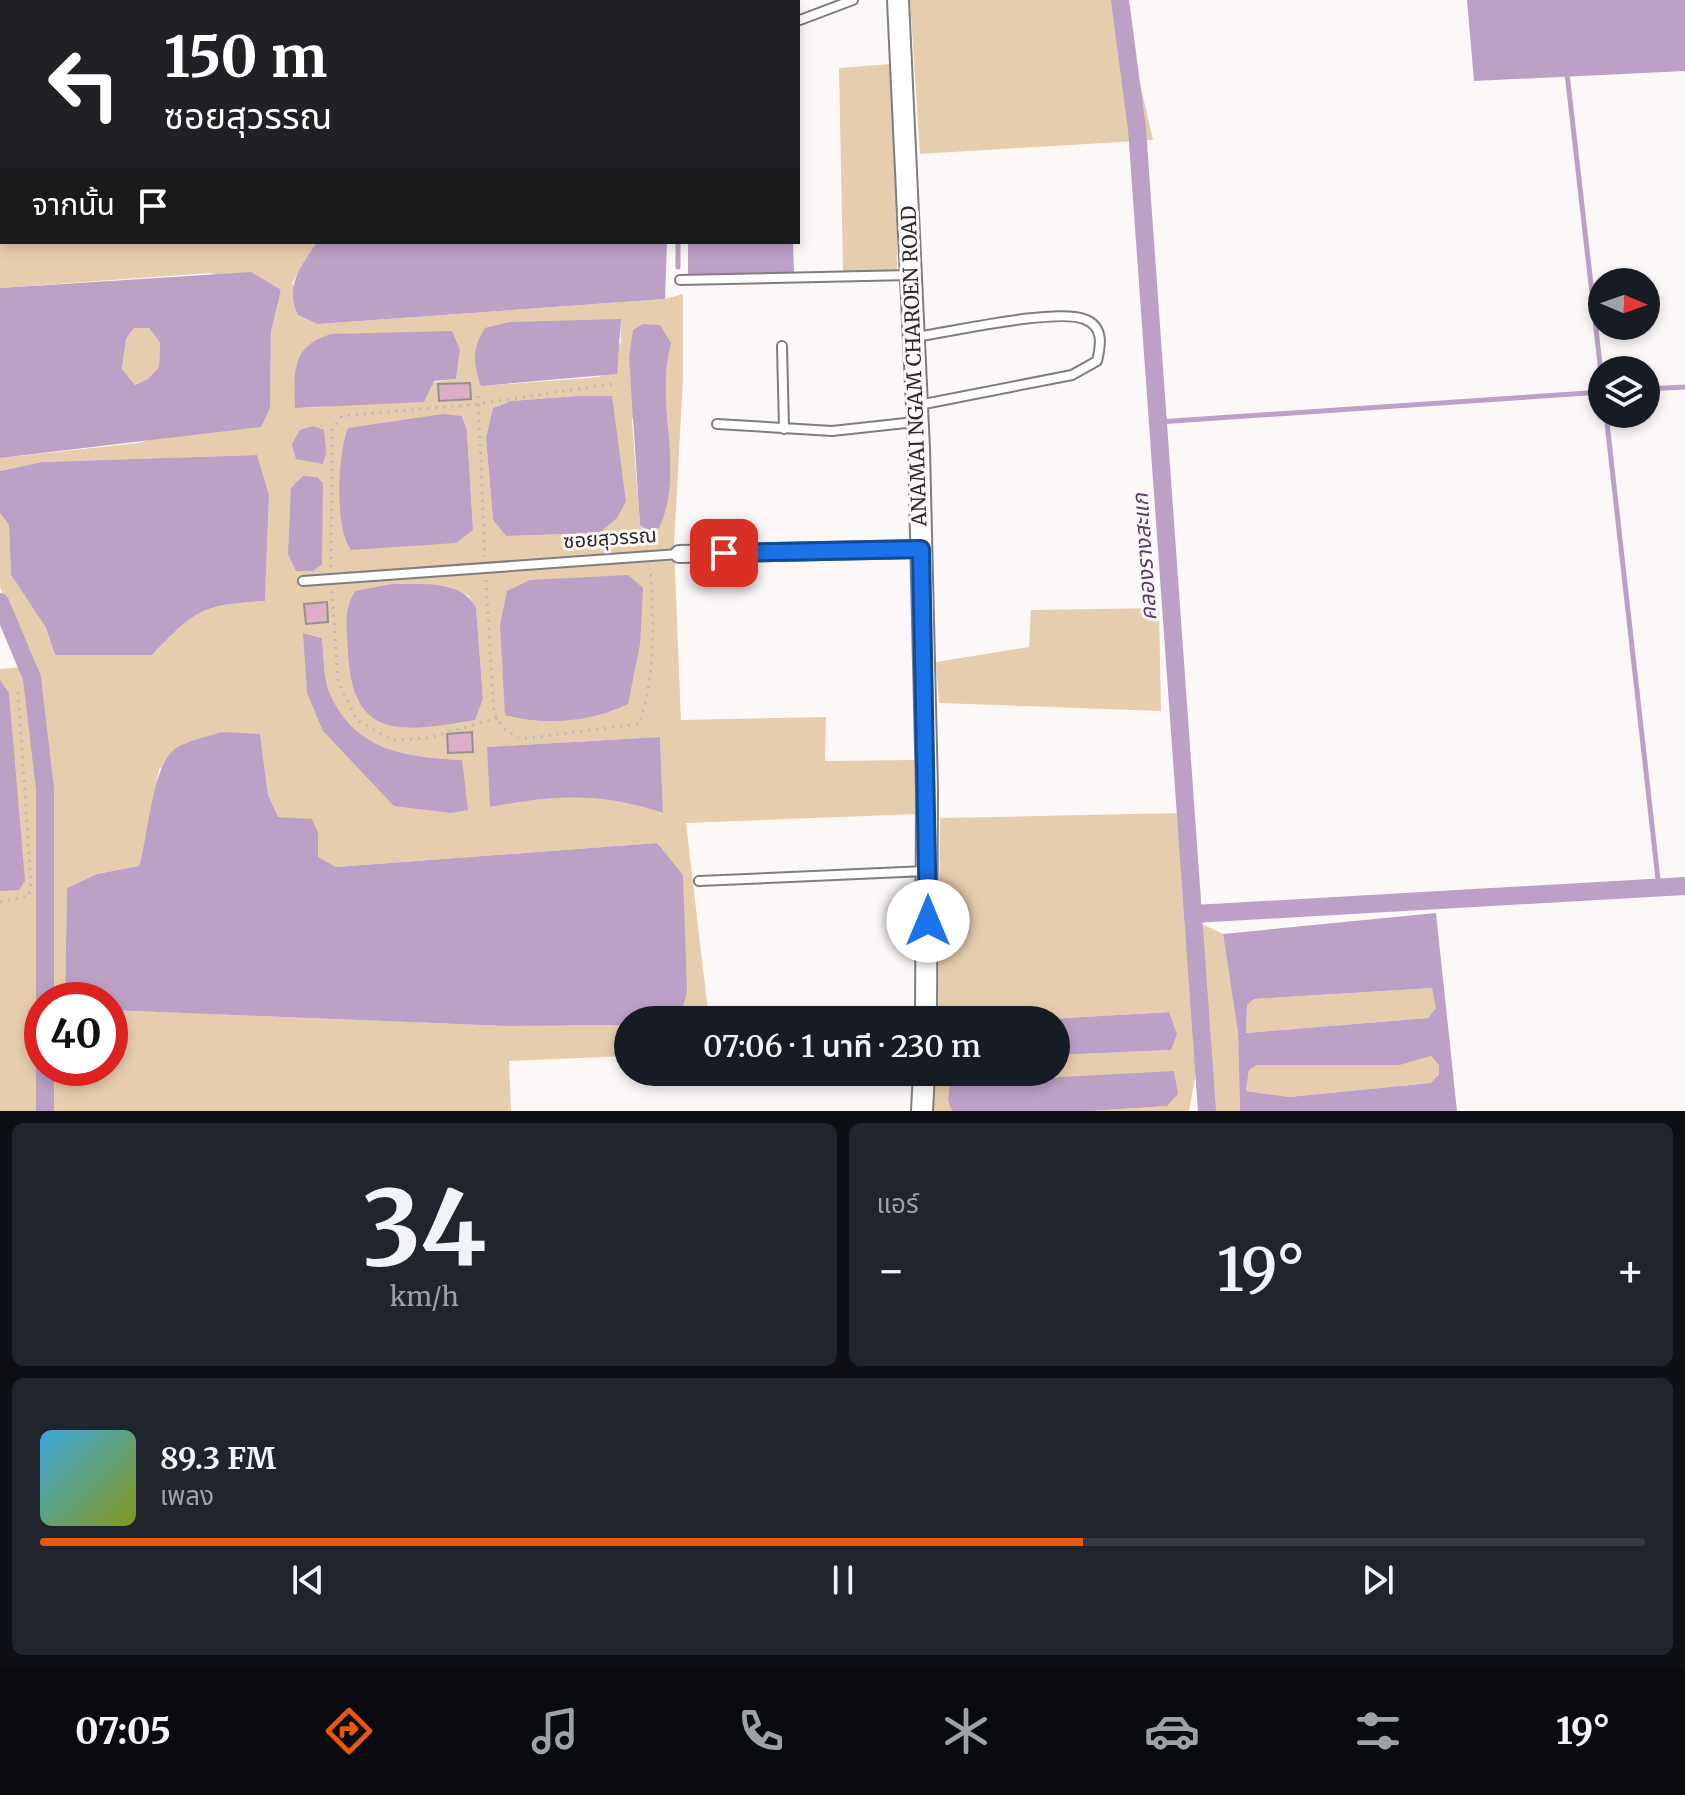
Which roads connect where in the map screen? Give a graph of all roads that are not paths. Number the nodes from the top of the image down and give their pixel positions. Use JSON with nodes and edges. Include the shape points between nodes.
{"nodes":[{"id":1,"x":853,"y":0,"type":"edge"},
{"id":2,"x":898,"y":0,"type":"edge"},
{"id":3,"x":800,"y":20,"type":"dead end"},
{"id":4,"x":911,"y":275,"type":"junction"},
{"id":5,"x":680,"y":280,"type":"dead end"},
{"id":6,"x":914,"y":337,"type":"junction"},
{"id":7,"x":782,"y":346,"type":"dead end"},
{"id":8,"x":917,"y":414,"type":"junction"},
{"id":9,"x":717,"y":424,"type":"dead end"},
{"id":10,"x":784,"y":429,"type":"junction"},
{"id":11,"x":921,"y":549,"type":"junction"},
{"id":12,"x":679,"y":554,"type":"joint"},
{"id":13,"x":303,"y":581,"type":"dead end"},
{"id":14,"x":927,"y":871,"type":"junction"},
{"id":15,"x":699,"y":881,"type":"dead end"},
{"id":16,"x":926,"y":1006,"type":"edge"},
{"id":17,"x":923,"y":1086,"type":"edge"},
{"id":18,"x":922,"y":1111,"type":"edge"}],
"edges":[{"from":1,"to":3,"type":"lane"},
{"from":2,"to":4,"type":"street","name":"ANAMAI NGAM CHAROEN ROAD"},
{"from":4,"to":5,"type":"lane"},
{"from":4,"to":6,"type":"street","name":"ANAMAI NGAM CHAROEN ROAD"},
{"from":6,"to":8,"type":"street","name":"ANAMAI NGAM CHAROEN ROAD"},
{"from":6,"to":8,"type":"lane","via":[[1060,316],[1085,319],[1099,330],[1101,345],[1097,361],[1072,375]]},
{"from":7,"to":10,"type":"lane"},
{"from":8,"to":10,"type":"lane","via":[[832,431]]},
{"from":8,"to":11,"type":"street","name":"ANAMAI NGAM CHAROEN ROAD"},
{"from":9,"to":10,"type":"lane"},
{"from":11,"to":12,"type":"street","name":"ซอยสุวรรณ"},
{"from":11,"to":14,"type":"street","name":"ANAMAI NGAM CHAROEN ROAD"},
{"from":12,"to":13,"type":"lane","name":"ซอยสุวรรณ"},
{"from":14,"to":15,"type":"lane"},
{"from":14,"to":16,"type":"street","name":"ANAMAI NGAM CHAROEN ROAD"},
{"from":17,"to":18,"type":"street"}]}
